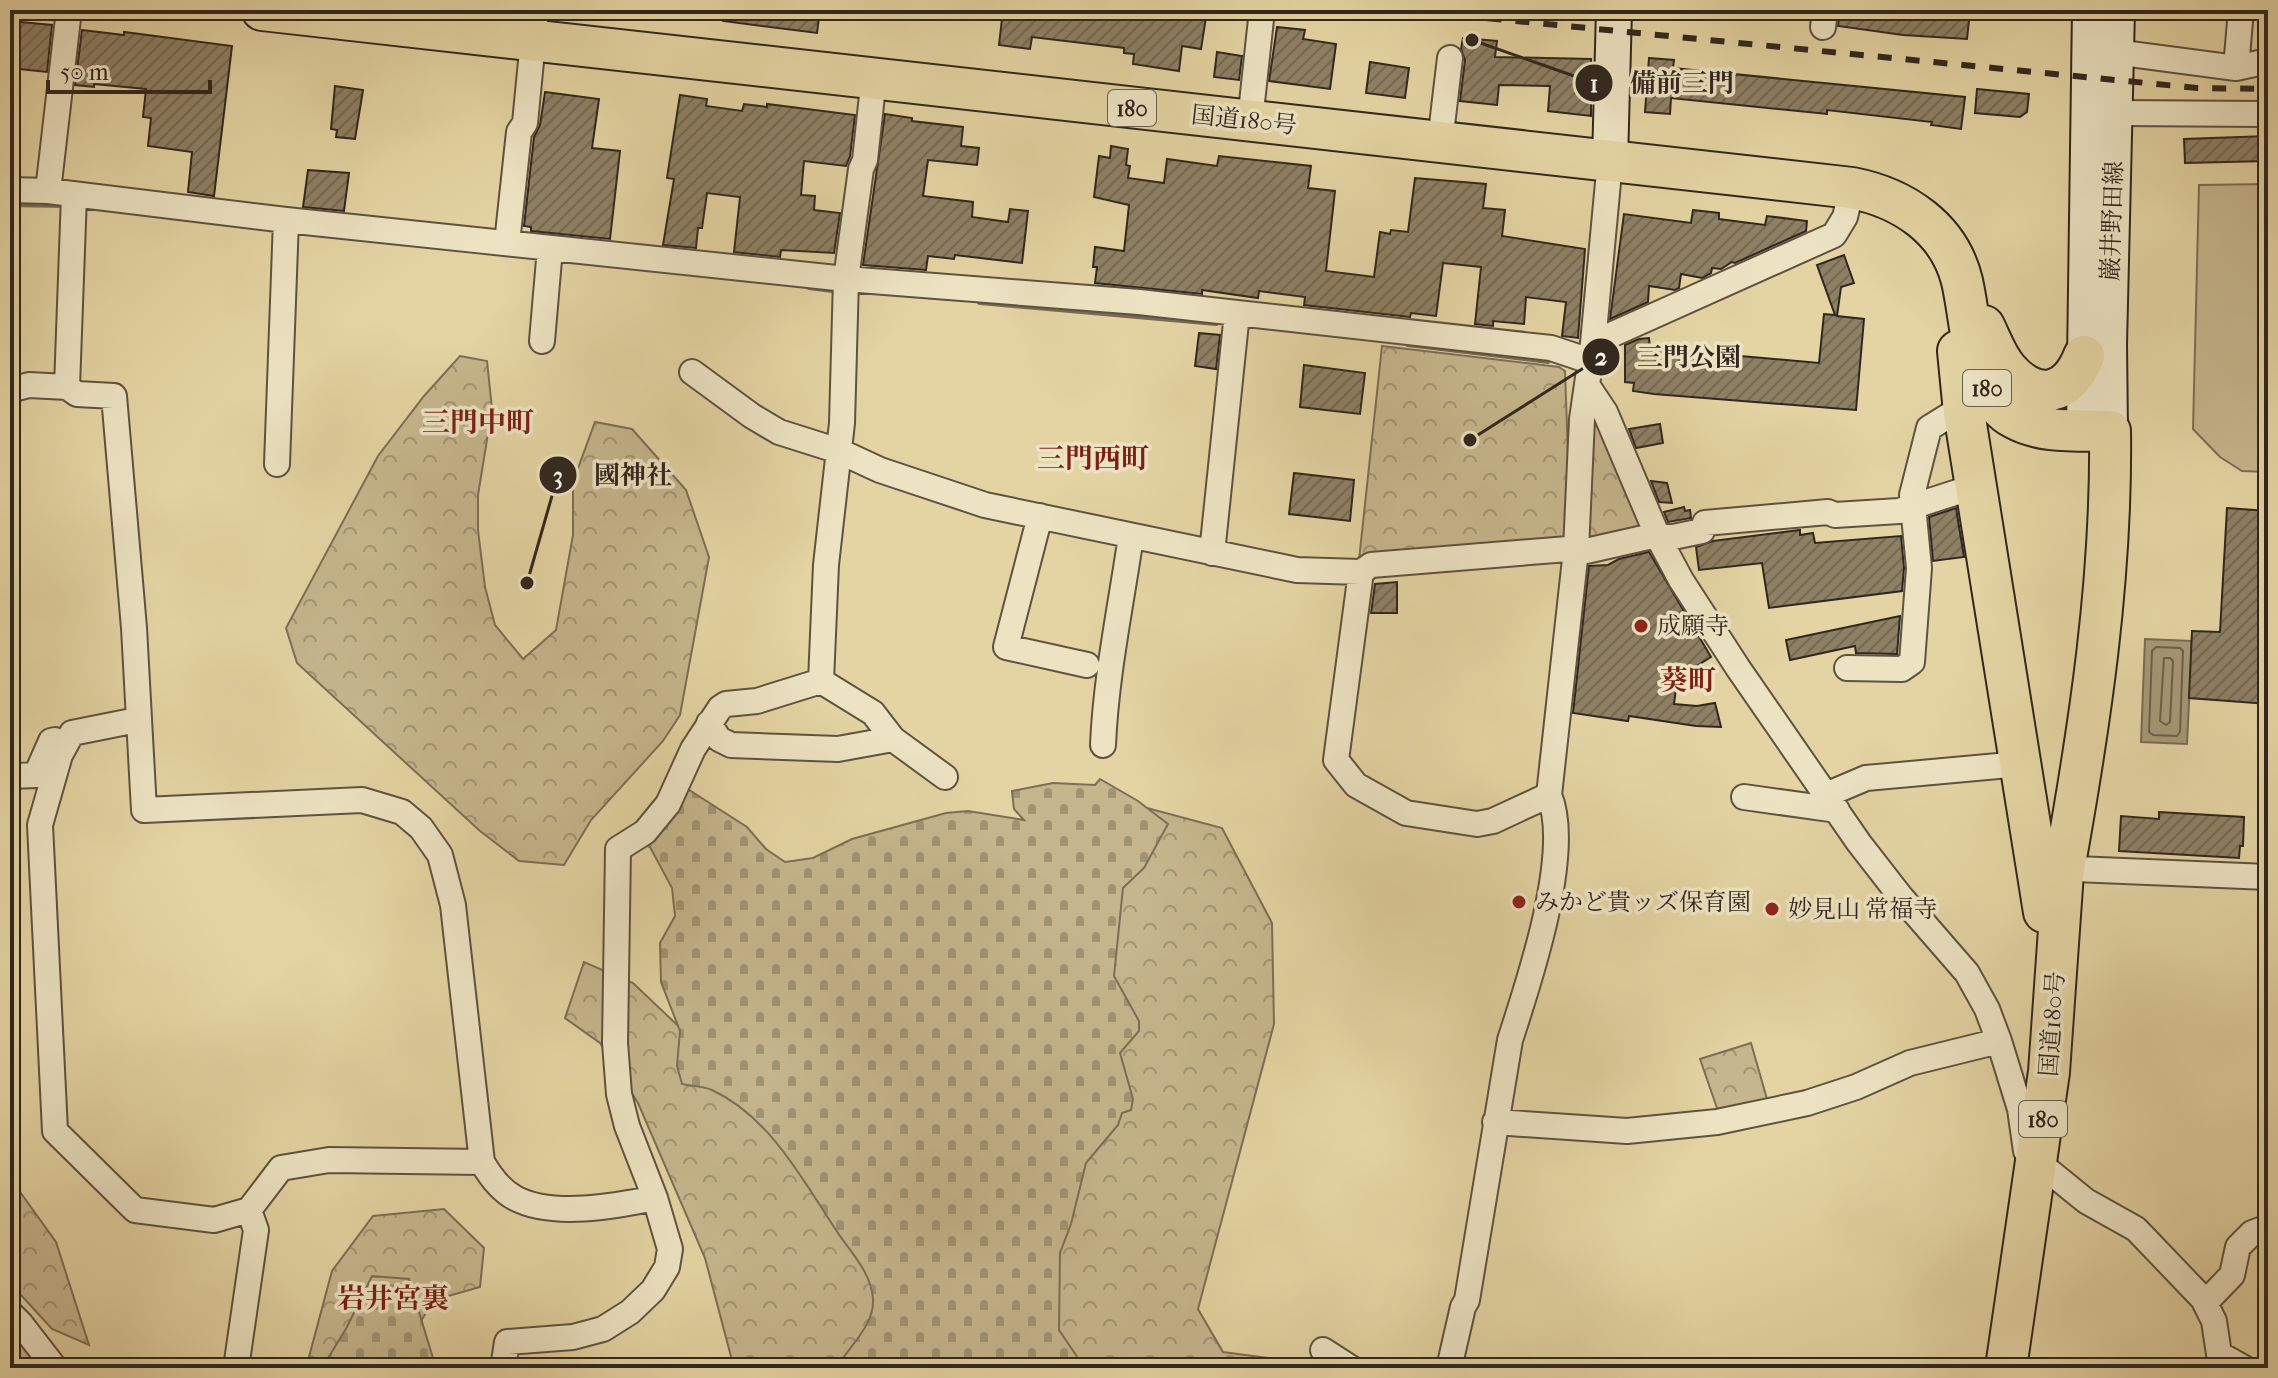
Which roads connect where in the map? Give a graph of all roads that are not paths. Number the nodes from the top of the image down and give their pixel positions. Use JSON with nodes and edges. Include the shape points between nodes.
{"nodes":[{"id":1,"x":69,"y":10,"type":"edge"},
{"id":2,"x":262,"y":10,"type":"edge"},
{"id":3,"x":1262,"y":10,"type":"edge"},
{"id":4,"x":1607,"y":10,"type":"edge"},
{"id":5,"x":1614,"y":10,"type":"edge"},
{"id":6,"x":2090,"y":10,"type":"edge"},
{"id":7,"x":2117,"y":10,"type":"edge"},
{"id":8,"x":2241,"y":10,"type":"edge"},
{"id":9,"x":534,"y":25,"type":"edge"},
{"id":10,"x":2115,"y":52,"type":"junction"},
{"id":11,"x":1450,"y":58,"type":"dead end"},
{"id":12,"x":2268,"y":61,"type":"edge"},
{"id":13,"x":2236,"y":68,"type":"junction"},
{"id":14,"x":874,"y":77,"type":"junction"},
{"id":15,"x":2115,"y":113,"type":"junction"},
{"id":16,"x":2268,"y":114,"type":"edge"},
{"id":17,"x":1250,"y":121,"type":"junction"},
{"id":18,"x":1440,"y":142,"type":"junction"},
{"id":19,"x":1610,"y":161,"type":"junction"},
{"id":20,"x":1852,"y":188,"type":"junction"},
{"id":21,"x":10,"y":190,"type":"edge"},
{"id":22,"x":48,"y":191,"type":"junction"},
{"id":23,"x":74,"y":204,"type":"junction"},
{"id":24,"x":286,"y":228,"type":"junction"},
{"id":25,"x":507,"y":243,"type":"junction"},
{"id":26,"x":550,"y":255,"type":"junction"},
{"id":27,"x":846,"y":279,"type":"junction"},
{"id":28,"x":1961,"y":279,"type":"junction"},
{"id":29,"x":1237,"y":313,"type":"junction"},
{"id":30,"x":542,"y":341,"type":"dead end"},
{"id":31,"x":2084,"y":356,"type":"junction"},
{"id":32,"x":1590,"y":363,"type":"junction"},
{"id":33,"x":692,"y":372,"type":"dead end"},
{"id":34,"x":67,"y":387,"type":"junction"},
{"id":35,"x":10,"y":390,"type":"edge"},
{"id":36,"x":1964,"y":412,"type":"junction"},
{"id":37,"x":2097,"y":431,"type":"junction"},
{"id":38,"x":839,"y":451,"type":"junction"},
{"id":39,"x":277,"y":464,"type":"dead end"},
{"id":40,"x":1976,"y":486,"type":"junction"},
{"id":41,"x":1912,"y":507,"type":"junction"},
{"id":42,"x":1040,"y":516,"type":"junction"},
{"id":43,"x":1131,"y":536,"type":"junction"},
{"id":44,"x":1658,"y":537,"type":"junction"},
{"id":45,"x":1576,"y":550,"type":"junction"},
{"id":46,"x":1212,"y":553,"type":"junction"},
{"id":47,"x":1361,"y":572,"type":"junction"},
{"id":48,"x":1087,"y":665,"type":"dead end"},
{"id":49,"x":1847,"y":668,"type":"dead end"},
{"id":50,"x":821,"y":681,"type":"junction"},
{"id":51,"x":137,"y":720,"type":"junction"},
{"id":52,"x":709,"y":723,"type":"junction"},
{"id":53,"x":72,"y":733,"type":"junction"},
{"id":54,"x":893,"y":739,"type":"junction"},
{"id":55,"x":1103,"y":745,"type":"dead end"},
{"id":56,"x":2020,"y":764,"type":"junction"},
{"id":57,"x":10,"y":776,"type":"edge"},
{"id":58,"x":945,"y":777,"type":"dead end"},
{"id":59,"x":1549,"y":795,"type":"junction"},
{"id":60,"x":1744,"y":797,"type":"dead end"},
{"id":61,"x":1832,"y":802,"type":"junction"},
{"id":62,"x":2051,"y":868,"type":"junction"},
{"id":63,"x":2268,"y":877,"type":"edge"},
{"id":64,"x":1999,"y":1041,"type":"junction"},
{"id":65,"x":1495,"y":1122,"type":"junction"},
{"id":66,"x":482,"y":1162,"type":"junction"},
{"id":67,"x":2035,"y":1176,"type":"junction"},
{"id":68,"x":655,"y":1198,"type":"junction"},
{"id":69,"x":249,"y":1210,"type":"junction"},
{"id":70,"x":2268,"y":1227,"type":"edge"},
{"id":71,"x":2205,"y":1303,"type":"junction"},
{"id":72,"x":10,"y":1313,"type":"edge"},
{"id":73,"x":1323,"y":1350,"type":"dead end"},
{"id":74,"x":55,"y":1368,"type":"edge"},
{"id":75,"x":236,"y":1368,"type":"edge"},
{"id":76,"x":503,"y":1368,"type":"edge"},
{"id":77,"x":1351,"y":1368,"type":"edge"},
{"id":78,"x":1449,"y":1368,"type":"edge"},
{"id":79,"x":2006,"y":1368,"type":"edge"},
{"id":80,"x":2244,"y":1368,"type":"edge"}],
"edges":[{"from":1,"to":22,"type":"street"},
{"from":2,"to":9,"type":"highway","name":"国道180号","number":"180"},
{"from":3,"to":17,"type":"street"},
{"from":4,"to":5,"type":"street"},
{"from":5,"to":19,"type":"main road"},
{"from":6,"to":31,"type":"main road","name":"巌井野田線"},
{"from":7,"to":10,"type":"main road","name":"巌井野田線"},
{"from":8,"to":13,"type":"street"},
{"from":9,"to":14,"type":"highway","name":"国道180号","number":"180"},
{"from":9,"to":25,"type":"street"},
{"from":10,"to":13,"type":"street"},
{"from":10,"to":15,"type":"main road","name":"巌井野田線"},
{"from":11,"to":18,"type":"street"},
{"from":12,"to":13,"type":"street"},
{"from":14,"to":17,"type":"highway","name":"国道180号","number":"180"},
{"from":14,"to":27,"type":"street"},
{"from":15,"to":16,"type":"street"},
{"from":15,"to":37,"type":"main road","name":"巌井野田線","via":[[2109,344]]},
{"from":17,"to":18,"type":"highway","name":"国道180号","number":"180"},
{"from":18,"to":19,"type":"highway","name":"国道180号","number":"180"},
{"from":19,"to":20,"type":"highway","name":"国道180号","number":"180"},
{"from":19,"to":32,"type":"street"},
{"from":20,"to":28,"type":"highway","name":"国道180号","number":"180","via":[[1902,203],[1931,225]]},
{"from":20,"to":32,"type":"street","via":[[1834,235]]},
{"from":21,"to":22,"type":"street"},
{"from":22,"to":23,"type":"street"},
{"from":23,"to":24,"type":"street"},
{"from":23,"to":34,"type":"street"},
{"from":24,"to":25,"type":"street"},
{"from":24,"to":39,"type":"street"},
{"from":25,"to":26,"type":"street"},
{"from":26,"to":27,"type":"street"},
{"from":26,"to":30,"type":"street"},
{"from":27,"to":29,"type":"street"},
{"from":27,"to":38,"type":"street"},
{"from":28,"to":31,"type":"highway","via":[[2006,368],[2021,382],[2034,390],[2056,390],[2070,382]]},
{"from":28,"to":36,"type":"highway","via":[[1958,343]]},
{"from":28,"to":37,"type":"highway","name":"国道180号","number":"180","via":[[1980,375],[2001,409],[2030,425]]},
{"from":29,"to":32,"type":"street","via":[[1551,348]]},
{"from":29,"to":46,"type":"street"},
{"from":31,"to":37,"type":"main road","name":"巌井野田線"},
{"from":32,"to":44,"type":"street"},
{"from":32,"to":45,"type":"street"},
{"from":33,"to":38,"type":"street","via":[[779,432]]},
{"from":34,"to":35,"type":"street"},
{"from":34,"to":51,"type":"street","via":[[77,394],[114,396]]},
{"from":36,"to":40,"type":"highway"},
{"from":36,"to":41,"type":"street","via":[[1929,428]]},
{"from":37,"to":62,"type":"highway","name":"国道180号","number":"180","via":[[2106,588],[2085,750]]},
{"from":38,"to":42,"type":"street","via":[[985,505]]},
{"from":38,"to":50,"type":"street","via":[[826,565]]},
{"from":40,"to":41,"type":"street"},
{"from":40,"to":56,"type":"highway"},
{"from":41,"to":44,"type":"street","via":[[1705,523],[1702,531]]},
{"from":41,"to":49,"type":"street","via":[[1919,568],[1912,662],[1902,669]]},
{"from":42,"to":43,"type":"street"},
{"from":42,"to":48,"type":"street","via":[[1006,647]]},
{"from":43,"to":46,"type":"street"},
{"from":43,"to":55,"type":"street","via":[[1105,692]]},
{"from":44,"to":45,"type":"street"},
{"from":44,"to":61,"type":"street","via":[[1738,668]]},
{"from":45,"to":47,"type":"street","via":[[1371,565]]},
{"from":45,"to":59,"type":"street"},
{"from":46,"to":47,"type":"street","via":[[1297,570]]},
{"from":47,"to":59,"type":"street","via":[[1336,760],[1356,785],[1406,813],[1477,824]]},
{"from":50,"to":52,"type":"street","via":[[757,701],[726,704]]},
{"from":50,"to":54,"type":"street","via":[[873,713]]},
{"from":51,"to":53,"type":"street"},
{"from":51,"to":66,"type":"street","via":[[144,810],[362,800],[402,812],[421,828],[440,855],[453,905]]},
{"from":52,"to":54,"type":"street","via":[[719,739],[731,745],[838,749]]},
{"from":52,"to":68,"type":"street","via":[[668,804],[645,832],[618,849],[619,1094]]},
{"from":53,"to":57,"type":"street","via":[[51,741],[36,775]]},
{"from":53,"to":69,"type":"street","via":[[60,755],[40,825],[55,1131],[135,1210],[214,1220]]},
{"from":54,"to":58,"type":"street"},
{"from":56,"to":61,"type":"street","via":[[1866,778]]},
{"from":56,"to":62,"type":"highway"},
{"from":59,"to":65,"type":"street","via":[[1556,824],[1551,884],[1510,1040]]},
{"from":60,"to":61,"type":"street"},
{"from":61,"to":64,"type":"street","via":[[1901,897],[1967,973]]},
{"from":62,"to":63,"type":"street"},
{"from":62,"to":67,"type":"highway","name":"国道180号","number":"180","via":[[2054,990]]},
{"from":64,"to":65,"type":"street","via":[[1910,1063],[1807,1103],[1717,1122],[1627,1131]]},
{"from":64,"to":67,"type":"street"},
{"from":65,"to":78,"type":"street","via":[[1467,1300]]},
{"from":66,"to":68,"type":"street","via":[[515,1198],[542,1206],[602,1209]]},
{"from":66,"to":69,"type":"street","via":[[329,1160],[281,1168]]},
{"from":67,"to":71,"type":"street","via":[[2136,1229]]},
{"from":67,"to":79,"type":"highway","name":"国道180号","number":"180"},
{"from":68,"to":76,"type":"street","via":[[670,1249],[667,1267],[653,1290],[603,1329],[507,1342]]},
{"from":69,"to":75,"type":"street","via":[[256,1230]]},
{"from":70,"to":71,"type":"street","via":[[2238,1247],[2232,1275]]},
{"from":71,"to":80,"type":"street","via":[[2219,1354]]},
{"from":72,"to":74,"type":"street"},
{"from":73,"to":77,"type":"street"}]}
